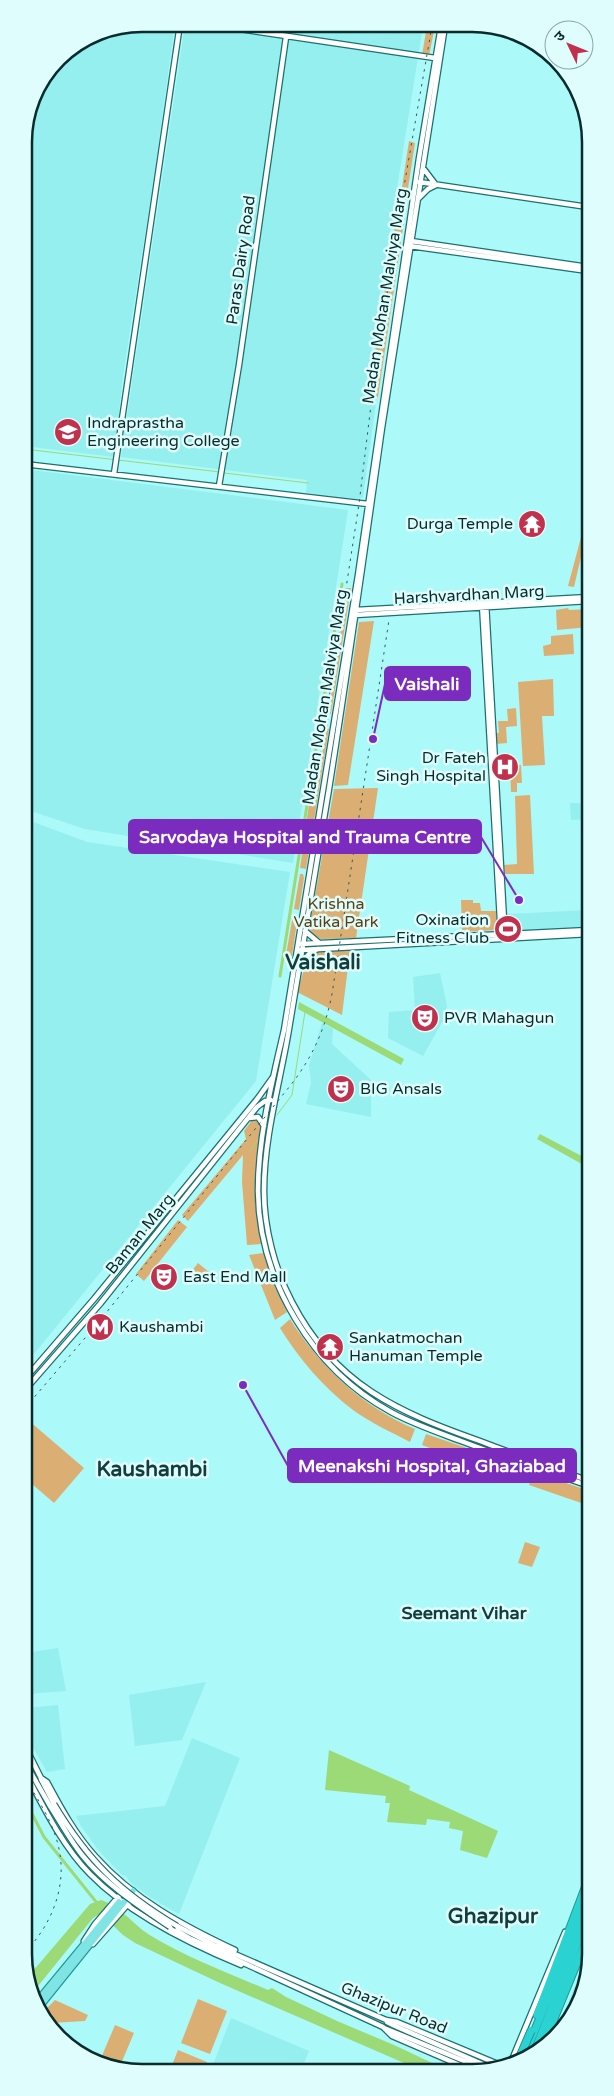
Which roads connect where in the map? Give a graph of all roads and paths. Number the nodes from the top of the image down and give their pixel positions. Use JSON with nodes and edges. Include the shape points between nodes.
{"nodes":[{"id":1,"x":179,"y":32,"type":"edge"},
{"id":2,"x":255,"y":32,"type":"edge"},
{"id":3,"x":439,"y":32,"type":"edge"},
{"id":4,"x":444,"y":32,"type":"edge"},
{"id":5,"x":286,"y":37,"type":"junction"},
{"id":6,"x":435,"y":58,"type":"junction"},
{"id":7,"x":422,"y":167,"type":"junction"},
{"id":8,"x":418,"y":182,"type":"junction"},
{"id":9,"x":436,"y":185,"type":"junction"},
{"id":10,"x":417,"y":200,"type":"junction"},
{"id":11,"x":582,"y":206,"type":"edge"},
{"id":12,"x":410,"y":244,"type":"junction"},
{"id":13,"x":582,"y":266,"type":"edge"},
{"id":14,"x":582,"y":270,"type":"edge"},
{"id":15,"x":33,"y":465,"type":"edge"},
{"id":16,"x":114,"y":474,"type":"junction"},
{"id":17,"x":219,"y":486,"type":"junction"},
{"id":18,"x":370,"y":504,"type":"junction"},
{"id":19,"x":582,"y":598,"type":"edge"},
{"id":20,"x":573,"y":600,"type":"junction"},
{"id":21,"x":582,"y":601,"type":"edge"},
{"id":22,"x":484,"y":605,"type":"junction"},
{"id":23,"x":354,"y":613,"type":"junction"},
{"id":24,"x":306,"y":931,"type":"junction"},
{"id":25,"x":582,"y":931,"type":"edge"},
{"id":26,"x":582,"y":934,"type":"edge"},
{"id":27,"x":503,"y":936,"type":"junction"},
{"id":28,"x":301,"y":944,"type":"junction"},
{"id":29,"x":320,"y":945,"type":"junction"},
{"id":30,"x":300,"y":950,"type":"junction"},
{"id":31,"x":300,"y":964,"type":"junction"},
{"id":32,"x":274,"y":1076,"type":"junction"},
{"id":33,"x":258,"y":1098,"type":"junction"},
{"id":34,"x":273,"y":1098,"type":"junction"},
{"id":35,"x":247,"y":1119,"type":"junction"},
{"id":36,"x":231,"y":1122,"type":"dead end"},
{"id":37,"x":237,"y":1124,"type":"junction"},
{"id":38,"x":265,"y":1127,"type":"junction"},
{"id":39,"x":186,"y":1176,"type":"dead end"},
{"id":40,"x":191,"y":1180,"type":"junction"},
{"id":41,"x":188,"y":1193,"type":"junction"},
{"id":42,"x":177,"y":1196,"type":"junction"},
{"id":43,"x":181,"y":1203,"type":"junction"},
{"id":44,"x":279,"y":1271,"type":"junction"},
{"id":45,"x":273,"y":1273,"type":"junction"},
{"id":46,"x":64,"y":1334,"type":"junction"},
{"id":47,"x":70,"y":1338,"type":"junction"},
{"id":48,"x":59,"y":1339,"type":"junction"},
{"id":49,"x":64,"y":1344,"type":"junction"},
{"id":50,"x":32,"y":1370,"type":"edge"},
{"id":51,"x":32,"y":1381,"type":"edge"},
{"id":52,"x":581,"y":1477,"type":"edge"},
{"id":53,"x":581,"y":1483,"type":"edge"},
{"id":54,"x":32,"y":1760,"type":"edge"},
{"id":55,"x":32,"y":1774,"type":"edge"},
{"id":56,"x":41,"y":1778,"type":"junction"},
{"id":57,"x":32,"y":1785,"type":"edge"},
{"id":58,"x":106,"y":1868,"type":"junction"},
{"id":59,"x":96,"y":1880,"type":"junction"},
{"id":60,"x":132,"y":1890,"type":"junction"},
{"id":61,"x":581,"y":1897,"type":"edge"},
{"id":62,"x":121,"y":1903,"type":"junction"},
{"id":63,"x":152,"y":1904,"type":"junction"},
{"id":64,"x":144,"y":1915,"type":"junction"},
{"id":65,"x":581,"y":1916,"type":"edge"},
{"id":66,"x":573,"y":1917,"type":"junction"},
{"id":67,"x":581,"y":1923,"type":"edge"},
{"id":68,"x":101,"y":1927,"type":"junction"},
{"id":69,"x":581,"y":1931,"type":"edge"},
{"id":70,"x":581,"y":1935,"type":"edge"},
{"id":71,"x":581,"y":1950,"type":"edge"},
{"id":72,"x":572,"y":1951,"type":"junction"},
{"id":73,"x":581,"y":1956,"type":"edge"},
{"id":74,"x":74,"y":1960,"type":"junction"},
{"id":75,"x":263,"y":1969,"type":"junction"},
{"id":76,"x":271,"y":1969,"type":"junction"},
{"id":77,"x":268,"y":1974,"type":"junction"},
{"id":78,"x":41,"y":1996,"type":"edge"},
{"id":79,"x":44,"y":2002,"type":"edge"},
{"id":80,"x":386,"y":2020,"type":"junction"},
{"id":81,"x":383,"y":2027,"type":"junction"},
{"id":82,"x":540,"y":2036,"type":"edge"},
{"id":83,"x":528,"y":2048,"type":"edge"},
{"id":84,"x":518,"y":2053,"type":"edge"},
{"id":85,"x":492,"y":2061,"type":"edge"},
{"id":86,"x":481,"y":2063,"type":"edge"},
{"id":87,"x":457,"y":2064,"type":"edge"},
{"id":88,"x":472,"y":2064,"type":"edge"}],
"edges":[{"from":1,"to":16,"type":"main road"},
{"from":2,"to":5,"type":"main road"},
{"from":3,"to":6,"type":"main road","name":"Madan Mohan Malviya Marg"},
{"from":4,"to":7,"type":"main road","name":"Madan Mohan Malviya Marg"},
{"from":5,"to":6,"type":"main road"},
{"from":5,"to":17,"type":"main road","name":"Paras Dairy Road"},
{"from":6,"to":8,"type":"main road","name":"Madan Mohan Malviya Marg"},
{"from":7,"to":8,"type":"main road","name":"Madan Mohan Malviya Marg"},
{"from":7,"to":9,"type":"main road"},
{"from":8,"to":9,"type":"main road"},
{"from":8,"to":10,"type":"main road","name":"Madan Mohan Malviya Marg"},
{"from":8,"to":18,"type":"main road","name":"Madan Mohan Malviya Marg"},
{"from":9,"to":10,"type":"main road"},
{"from":9,"to":11,"type":"main road"},
{"from":10,"to":12,"type":"main road","name":"Madan Mohan Malviya Marg"},
{"from":12,"to":13,"type":"main road"},
{"from":12,"to":14,"type":"main road"},
{"from":12,"to":18,"type":"main road","name":"Madan Mohan Malviya Marg"},
{"from":15,"to":16,"type":"main road"},
{"from":16,"to":17,"type":"main road"},
{"from":17,"to":18,"type":"main road"},
{"from":18,"to":23,"type":"main road","name":"Madan Mohan Malviya Marg"},
{"from":19,"to":20,"type":"main road","name":"Harshvardhan Marg"},
{"from":20,"to":21,"type":"main road","name":"Harshvardhan Marg"},
{"from":20,"to":22,"type":"main road","name":"Harshvardhan Marg"},
{"from":22,"to":23,"type":"main road","name":"Harshvardhan Marg"},
{"from":22,"to":27,"type":"main road"},
{"from":23,"to":24,"type":"main road","name":"Madan Mohan Malviya Marg"},
{"from":23,"to":28,"type":"main road","name":"Madan Mohan Malviya Marg"},
{"from":24,"to":28,"type":"main road","name":"Madan Mohan Malviya Marg"},
{"from":24,"to":29,"type":"main road"},
{"from":25,"to":27,"type":"main road"},
{"from":26,"to":27,"type":"main road"},
{"from":27,"to":29,"type":"main road"},
{"from":28,"to":29,"type":"main road"},
{"from":28,"to":30,"type":"main road","name":"Madan Mohan Malviya Marg"},
{"from":29,"to":30,"type":"main road"},
{"from":29,"to":31,"type":"main road"},
{"from":30,"to":31,"type":"main road","name":"Madan Mohan Malviya Marg"},
{"from":30,"to":32,"type":"main road","name":"Madan Mohan Malviya Marg"},
{"from":31,"to":34,"type":"main road","name":"Madan Mohan Malviya Marg"},
{"from":32,"to":33,"type":"main road","name":"Baman Marg"},
{"from":32,"to":34,"type":"main road","name":"Madan Mohan Malviya Marg"},
{"from":33,"to":34,"type":"main road"},
{"from":33,"to":37,"type":"main road","name":"Baman Marg"},
{"from":34,"to":35,"type":"main road","name":"Baman Marg","via":[[261,1103]]},
{"from":34,"to":38,"type":"main road","name":"Madan Mohan Malviya Marg"},
{"from":34,"to":44,"type":"main road","name":"Madan Mohan Malviya Marg","via":[[264,1192],[269,1232]]},
{"from":35,"to":38,"type":"main road","via":[[258,1117]]},
{"from":35,"to":41,"type":"main road","name":"Baman Marg"},
{"from":36,"to":37,"type":"main road"},
{"from":37,"to":40,"type":"main road","name":"Baman Marg"},
{"from":38,"to":45,"type":"main road","name":"Madan Mohan Malviya Marg","via":[[258,1192],[265,1248]]},
{"from":39,"to":40,"type":"main road"},
{"from":40,"to":42,"type":"main road","name":"Baman Marg"},
{"from":41,"to":42,"type":"main road"},
{"from":41,"to":43,"type":"main road","name":"Baman Marg"},
{"from":42,"to":43,"type":"main road"},
{"from":42,"to":46,"type":"main road","name":"Baman Marg"},
{"from":43,"to":47,"type":"main road","name":"Baman Marg"},
{"from":44,"to":45,"type":"main road"},
{"from":44,"to":52,"type":"main road","name":"Madan Mohan Malviya Marg","via":[[290,1300],[314,1338],[368,1390],[421,1420]]},
{"from":45,"to":53,"type":"main road","name":"Madan Mohan Malviya Marg","via":[[310,1342],[339,1373],[370,1399],[419,1425]]},
{"from":46,"to":47,"type":"main road"},
{"from":46,"to":48,"type":"main road","name":"Baman Marg"},
{"from":47,"to":49,"type":"main road","name":"Baman Marg"},
{"from":48,"to":49,"type":"main road"},
{"from":48,"to":50,"type":"main road","name":"Baman Marg"},
{"from":49,"to":51,"type":"main road","name":"Baman Marg"},
{"from":54,"to":56,"type":"main road"},
{"from":55,"to":75,"type":"main road","bridge":true,"via":[[69,1838],[89,1863],[120,1892],[189,1938]]},
{"from":56,"to":58,"type":"main road","via":[[47,1782],[80,1836]]},
{"from":56,"to":75,"type":"main road","bridge":true,"via":[[74,1837],[92,1860],[133,1897],[178,1926]]},
{"from":57,"to":59,"type":"main road","via":[[77,1859]]},
{"from":58,"to":59,"type":"main road","via":[[106,1877]]},
{"from":58,"to":60,"type":"main road"},
{"from":59,"to":62,"type":"main road"},
{"from":60,"to":62,"type":"main road"},
{"from":60,"to":63,"type":"main road"},
{"from":61,"to":66,"type":"highway"},
{"from":62,"to":64,"type":"main road"},
{"from":62,"to":68,"type":"main road"},
{"from":63,"to":64,"type":"main road"},
{"from":63,"to":76,"type":"main road","via":[[179,1922]]},
{"from":64,"to":77,"type":"main road","via":[[198,1946]]},
{"from":65,"to":72,"type":"highway"},
{"from":66,"to":82,"type":"highway"},
{"from":66,"to":84,"type":"main road","via":[[557,1950]]},
{"from":67,"to":72,"type":"highway"},
{"from":68,"to":74,"type":"main road"},
{"from":68,"to":74,"type":"main road"},
{"from":69,"to":72,"type":"highway"},
{"from":70,"to":72,"type":"highway"},
{"from":71,"to":82,"type":"highway"},
{"from":72,"to":82,"type":"highway"},
{"from":73,"to":82,"type":"main road"},
{"from":74,"to":78,"type":"main road"},
{"from":74,"to":79,"type":"main road"},
{"from":75,"to":76,"type":"main road"},
{"from":75,"to":77,"type":"main road"},
{"from":76,"to":80,"type":"main road","name":"Ghazipur Road"},
{"from":77,"to":81,"type":"main road","name":"Ghazipur Road"},
{"from":80,"to":85,"type":"main road","name":"Ghazipur Road"},
{"from":80,"to":86,"type":"main road"},
{"from":81,"to":87,"type":"main road","name":"Ghazipur Road","via":[[392,2036]]},
{"from":81,"to":88,"type":"main road"},
{"from":82,"to":83,"type":"highway","bridge":true}]}
